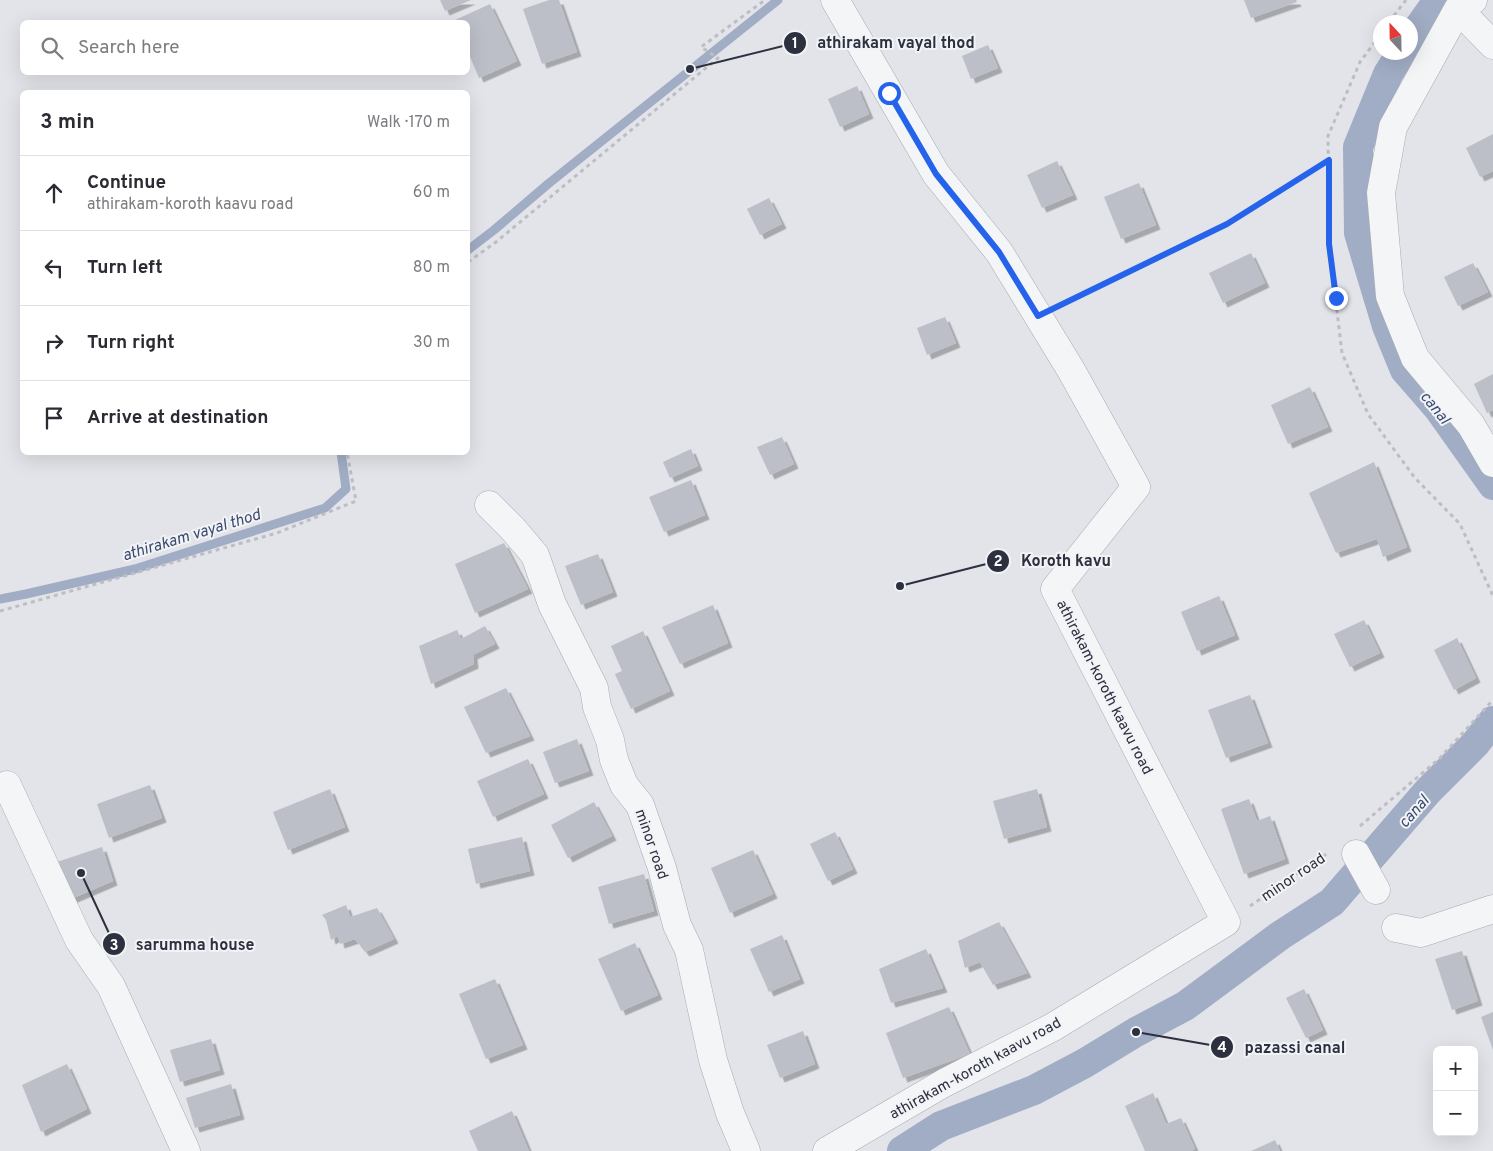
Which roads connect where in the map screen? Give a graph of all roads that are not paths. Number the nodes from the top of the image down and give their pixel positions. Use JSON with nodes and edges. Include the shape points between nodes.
{"nodes":[{"id":1,"x":835,"y":0,"type":"edge"},
{"id":2,"x":1465,"y":4,"type":"edge"},
{"id":3,"x":1493,"y":45,"type":"edge"},
{"id":4,"x":1493,"y":463,"type":"edge"},
{"id":5,"x":489,"y":505,"type":"dead end"},
{"id":6,"x":7,"y":785,"type":"dead end"},
{"id":7,"x":1356,"y":854,"type":"road end"},
{"id":8,"x":1376,"y":890,"type":"dead end"},
{"id":9,"x":1493,"y":909,"type":"edge"},
{"id":10,"x":1396,"y":928,"type":"dead end"},
{"id":11,"x":186,"y":1151,"type":"edge"},
{"id":12,"x":746,"y":1151,"type":"edge"},
{"id":13,"x":827,"y":1151,"type":"edge"}],
"edges":[{"from":1,"to":13,"type":"street","name":"athirakam-koroth kaavu road","via":[[936,174],[999,252],[1071,370],[1136,487],[1054,589],[1226,922],[1052,1027],[944,1083]]},
{"from":2,"to":3,"type":"street"},
{"from":2,"to":4,"type":"street","via":[[1393,127],[1381,193],[1390,296],[1415,358],[1471,425]]},
{"from":5,"to":12,"type":"street","name":"minor road","via":[[535,555],[552,604],[594,688],[597,708],[617,768],[624,785],[640,805],[677,925],[689,950],[713,1060]]},
{"from":6,"to":11,"type":"street","via":[[79,940],[111,986]]},
{"from":7,"to":8,"type":"street"},
{"from":9,"to":10,"type":"street","via":[[1421,933]]}]}
